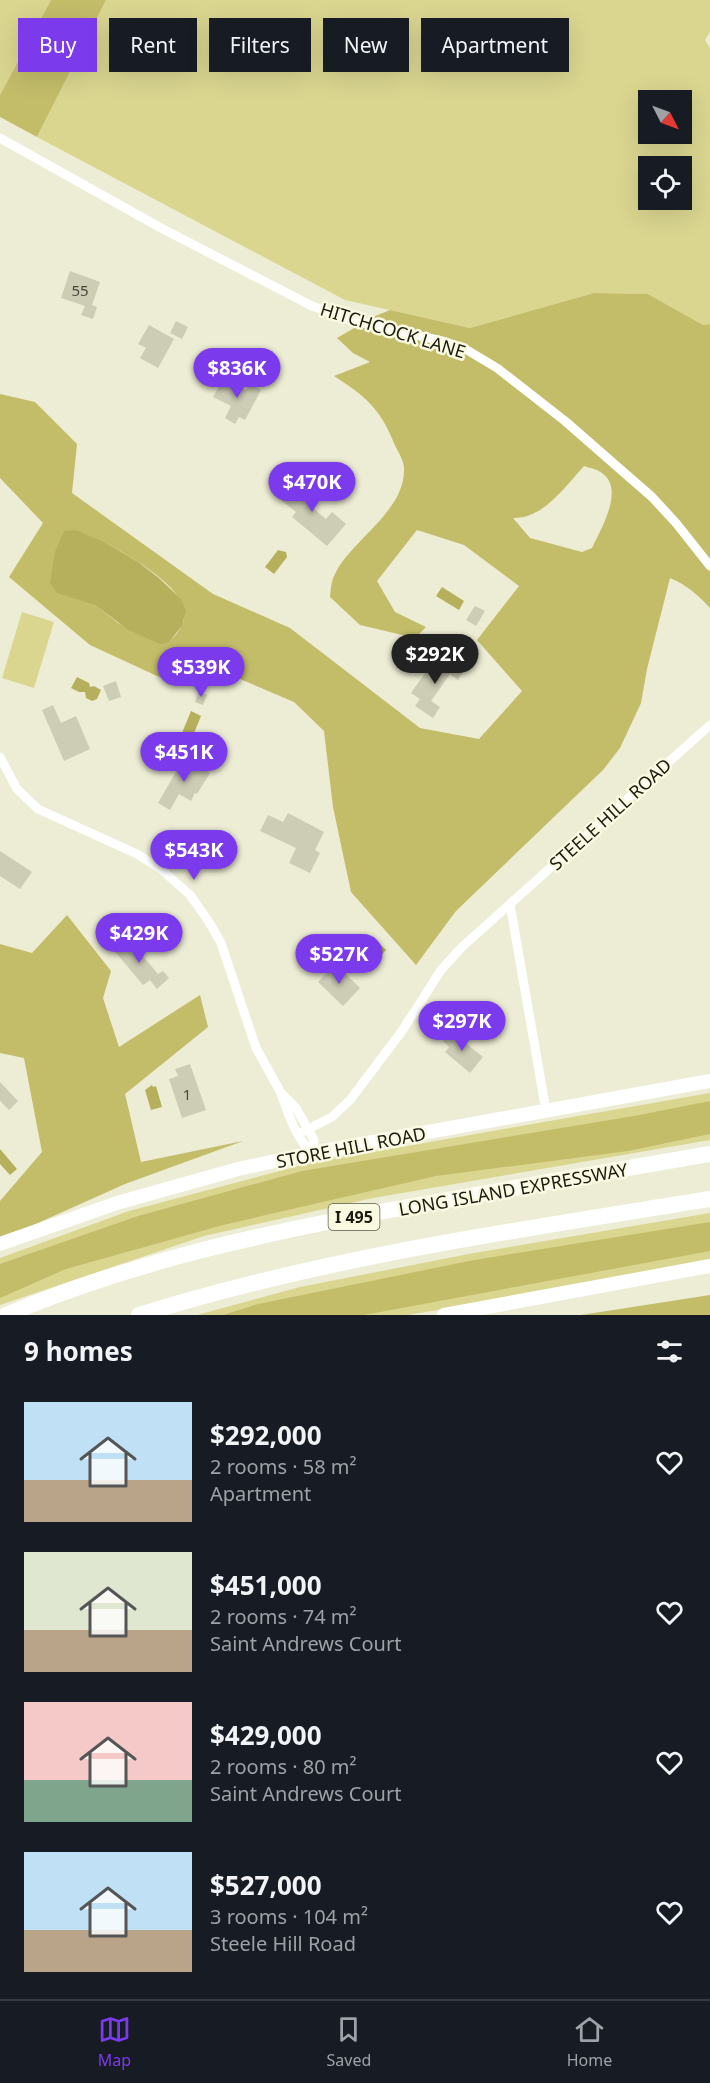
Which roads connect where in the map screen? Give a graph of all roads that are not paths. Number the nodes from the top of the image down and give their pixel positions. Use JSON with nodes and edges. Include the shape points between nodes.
{"nodes":[{"id":1,"x":0,"y":138,"type":"edge"},
{"id":2,"x":710,"y":566,"type":"edge"},
{"id":3,"x":708,"y":729,"type":"edge"},
{"id":4,"x":0,"y":757,"type":"edge"},
{"id":5,"x":510,"y":904,"type":"junction"},
{"id":6,"x":710,"y":1081,"type":"edge"},
{"id":7,"x":281,"y":1093,"type":"junction"},
{"id":8,"x":546,"y":1111,"type":"junction"},
{"id":9,"x":308,"y":1130,"type":"junction"},
{"id":10,"x":298,"y":1134,"type":"junction"},
{"id":11,"x":312,"y":1153,"type":"junction"},
{"id":12,"x":710,"y":1154,"type":"edge"},
{"id":13,"x":710,"y":1199,"type":"edge"},
{"id":14,"x":0,"y":1244,"type":"edge"},
{"id":15,"x":710,"y":1266,"type":"edge"},
{"id":16,"x":6,"y":1315,"type":"edge"},
{"id":17,"x":139,"y":1315,"type":"edge"},
{"id":18,"x":444,"y":1315,"type":"edge"}],
"edges":[{"from":1,"to":2,"type":"street","name":"HITCHCOCK LANE","via":[[284,293],[348,320],[446,342],[497,368],[652,497]]},
{"from":3,"to":5,"type":"street","name":"STEELE HILL ROAD"},
{"from":4,"to":7,"type":"street","via":[[17,789],[38,810],[137,854],[190,895],[221,943],[256,1048]]},
{"from":5,"to":8,"type":"street"},
{"from":5,"to":9,"type":"street","name":"STEELE HILL ROAD","via":[[441,970],[402,1031],[350,1100],[332,1117]]},
{"from":6,"to":8,"type":"main road","name":"STORE HILL ROAD"},
{"from":7,"to":9,"type":"street","via":[[296,1108]]},
{"from":7,"to":10,"type":"street"},
{"from":8,"to":11,"type":"main road","name":"STORE HILL ROAD"},
{"from":9,"to":10,"type":"street","name":"STEELE HILL ROAD"},
{"from":9,"to":11,"type":"street","via":[[314,1140]]},
{"from":10,"to":11,"type":"street"},
{"from":11,"to":14,"type":"main road","name":"STORE HILL ROAD","via":[[156,1191]]},
{"from":12,"to":16,"type":"highway","name":"LONG ISLAND EXPRESSWAY","number":"I 495","via":[[257,1236],[175,1257]]},
{"from":13,"to":17,"type":"highway","number":"I 495","via":[[340,1262]]},
{"from":15,"to":18,"type":"main road"}]}
